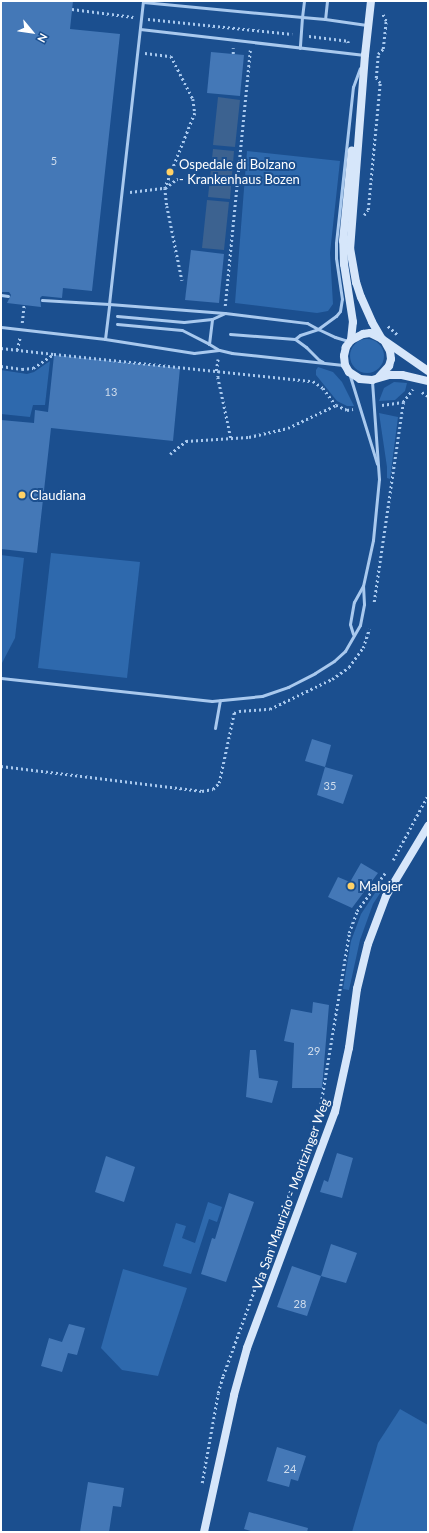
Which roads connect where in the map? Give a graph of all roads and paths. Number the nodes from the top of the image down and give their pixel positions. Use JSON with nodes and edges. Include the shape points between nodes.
{"nodes":[{"id":1,"x":304,"y":1,"type":"edge"},
{"id":2,"x":327,"y":1,"type":"edge"},
{"id":3,"x":371,"y":1,"type":"edge"},
{"id":4,"x":382,"y":8,"type":"dead end"},
{"id":5,"x":72,"y":9,"type":"dead end"},
{"id":6,"x":302,"y":17,"type":"junction"},
{"id":7,"x":141,"y":18,"type":"junction"},
{"id":8,"x":325,"y":19,"type":"junction"},
{"id":9,"x":368,"y":25,"type":"junction"},
{"id":10,"x":140,"y":29,"type":"junction"},
{"id":11,"x":301,"y":35,"type":"junction"},
{"id":12,"x":251,"y":42,"type":"junction"},
{"id":13,"x":300,"y":48,"type":"junction"},
{"id":14,"x":383,"y":49,"type":"junction"},
{"id":15,"x":365,"y":51,"type":"junction"},
{"id":16,"x":139,"y":52,"type":"junction"},
{"id":17,"x":360,"y":68,"type":"junction"},
{"id":18,"x":192,"y":181,"type":"dead end"},
{"id":19,"x":165,"y":188,"type":"junction"},
{"id":20,"x":122,"y":193,"type":"junction"},
{"id":21,"x":362,"y":218,"type":"dead end"},
{"id":22,"x":182,"y":280,"type":"dead end"},
{"id":23,"x":1,"y":295,"type":"edge"},
{"id":24,"x":8,"y":296,"type":"dead end"},
{"id":25,"x":42,"y":300,"type":"dead end"},
{"id":26,"x":110,"y":304,"type":"junction"},
{"id":27,"x":225,"y":313,"type":"junction"},
{"id":28,"x":117,"y":316,"type":"dead end"},
{"id":29,"x":212,"y":319,"type":"junction"},
{"id":30,"x":117,"y":324,"type":"dead end"},
{"id":31,"x":387,"y":325,"type":"dead end"},
{"id":32,"x":1,"y":327,"type":"edge"},
{"id":33,"x":318,"y":329,"type":"junction"},
{"id":34,"x":230,"y":334,"type":"dead end"},
{"id":35,"x":401,"y":338,"type":"dead end"},
{"id":36,"x":105,"y":339,"type":"junction"},
{"id":37,"x":295,"y":339,"type":"junction"},
{"id":38,"x":351,"y":340,"type":"junction"},
{"id":39,"x":383,"y":340,"type":"junction"},
{"id":40,"x":209,"y":344,"type":"junction"},
{"id":41,"x":1,"y":348,"type":"edge"},
{"id":42,"x":219,"y":350,"type":"junction"},
{"id":43,"x":54,"y":354,"type":"junction"},
{"id":44,"x":218,"y":358,"type":"dead end"},
{"id":45,"x":329,"y":364,"type":"junction"},
{"id":46,"x":1,"y":366,"type":"edge"},
{"id":47,"x":347,"y":368,"type":"junction"},
{"id":48,"x":218,"y":371,"type":"junction"},
{"id":49,"x":428,"y":371,"type":"edge"},
{"id":50,"x":415,"y":378,"type":"junction"},
{"id":51,"x":375,"y":379,"type":"junction"},
{"id":52,"x":428,"y":381,"type":"edge"},
{"id":53,"x":403,"y":402,"type":"junction"},
{"id":54,"x":336,"y":404,"type":"junction"},
{"id":55,"x":374,"y":406,"type":"junction"},
{"id":56,"x":361,"y":408,"type":"junction"},
{"id":57,"x":231,"y":438,"type":"junction"},
{"id":58,"x":170,"y":454,"type":"dead end"},
{"id":59,"x":378,"y":467,"type":"junction"},
{"id":60,"x":363,"y":586,"type":"junction"},
{"id":61,"x":373,"y":608,"type":"dead end"},
{"id":62,"x":370,"y":624,"type":"dead end"},
{"id":63,"x":353,"y":634,"type":"junction"},
{"id":64,"x":1,"y":678,"type":"edge"},
{"id":65,"x":220,"y":700,"type":"junction"},
{"id":66,"x":215,"y":728,"type":"dead end"},
{"id":67,"x":1,"y":766,"type":"edge"},
{"id":68,"x":428,"y":795,"type":"edge"},
{"id":69,"x":428,"y":826,"type":"edge"},
{"id":70,"x":391,"y":864,"type":"dead end"},
{"id":71,"x":387,"y":870,"type":"dead end"},
{"id":72,"x":200,"y":1490,"type":"dead end"},
{"id":73,"x":204,"y":1532,"type":"edge"}],
"edges":[{"from":1,"to":6,"type":"lane"},
{"from":2,"to":8,"type":"lane"},
{"from":3,"to":9,"type":"main road"},
{"from":4,"to":14,"type":"path","via":[[382,15],[386,21]]},
{"from":5,"to":7,"type":"path"},
{"from":6,"to":7,"type":"lane","via":[[143,2]]},
{"from":6,"to":8,"type":"lane"},
{"from":6,"to":11,"type":"lane"},
{"from":7,"to":10,"type":"lane"},
{"from":7,"to":11,"type":"path"},
{"from":8,"to":9,"type":"lane"},
{"from":9,"to":15,"type":"main road"},
{"from":10,"to":12,"type":"lane"},
{"from":10,"to":16,"type":"lane"},
{"from":11,"to":13,"type":"lane"},
{"from":11,"to":15,"type":"path","via":[[348,41],[348,45]]},
{"from":12,"to":13,"type":"lane"},
{"from":12,"to":27,"type":"path"},
{"from":13,"to":15,"type":"lane"},
{"from":14,"to":15,"type":"path"},
{"from":14,"to":21,"type":"path","via":[[378,54],[376,78],[380,83],[368,210]]},
{"from":15,"to":17,"type":"main road"},
{"from":15,"to":39,"type":"main road","via":[[350,248],[361,297]]},
{"from":16,"to":19,"type":"path","via":[[171,56],[193,99],[195,113]]},
{"from":16,"to":20,"type":"lane"},
{"from":17,"to":33,"type":"lane","via":[[353,87],[336,243],[342,305],[336,316]]},
{"from":17,"to":38,"type":"main road","via":[[344,241],[344,264],[353,322]]},
{"from":18,"to":19,"type":"path","via":[[177,179]]},
{"from":19,"to":20,"type":"path"},
{"from":19,"to":22,"type":"path"},
{"from":20,"to":26,"type":"lane"},
{"from":23,"to":24,"type":"lane"},
{"from":25,"to":26,"type":"lane"},
{"from":26,"to":27,"type":"lane"},
{"from":26,"to":36,"type":"lane"},
{"from":27,"to":29,"type":"lane"},
{"from":27,"to":33,"type":"lane","via":[[307,323]]},
{"from":28,"to":29,"type":"lane","via":[[184,322]]},
{"from":29,"to":40,"type":"lane"},
{"from":30,"to":40,"type":"lane","via":[[182,330]]},
{"from":31,"to":35,"type":"path"},
{"from":32,"to":36,"type":"lane"},
{"from":33,"to":37,"type":"lane"},
{"from":33,"to":38,"type":"lane"},
{"from":34,"to":37,"type":"lane"},
{"from":36,"to":42,"type":"lane","via":[[194,352]]},
{"from":37,"to":45,"type":"lane","via":[[319,360]]},
{"from":38,"to":39,"type":"main road","via":[[363,334],[370,334]]},
{"from":38,"to":47,"type":"main road","via":[[344,356]]},
{"from":39,"to":49,"type":"main road"},
{"from":39,"to":51,"type":"main road","via":[[391,358],[384,373]]},
{"from":40,"to":42,"type":"lane"},
{"from":41,"to":43,"type":"path"},
{"from":42,"to":45,"type":"lane"},
{"from":43,"to":46,"type":"path","via":[[33,368]]},
{"from":43,"to":48,"type":"path"},
{"from":44,"to":48,"type":"path"},
{"from":45,"to":47,"type":"lane"},
{"from":47,"to":51,"type":"main road","via":[[360,379]]},
{"from":47,"to":56,"type":"lane"},
{"from":48,"to":54,"type":"path","via":[[313,382],[323,388]]},
{"from":48,"to":57,"type":"path"},
{"from":50,"to":51,"type":"main road","via":[[396,375]]},
{"from":50,"to":52,"type":"main road"},
{"from":50,"to":53,"type":"path","via":[[413,390]]},
{"from":51,"to":55,"type":"lane"},
{"from":53,"to":55,"type":"path"},
{"from":53,"to":61,"type":"path"},
{"from":54,"to":56,"type":"path","via":[[347,410]]},
{"from":54,"to":57,"type":"path","via":[[288,428],[249,437]]},
{"from":55,"to":59,"type":"lane"},
{"from":56,"to":59,"type":"lane"},
{"from":57,"to":58,"type":"path","via":[[186,440]]},
{"from":59,"to":60,"type":"lane","via":[[373,540]]},
{"from":60,"to":63,"type":"lane","via":[[364,604],[360,625]]},
{"from":60,"to":63,"type":"lane","via":[[354,602],[350,624]]},
{"from":62,"to":67,"type":"path","via":[[363,648],[349,667],[332,679],[270,709],[234,713],[219,783],[213,789],[202,791]]},
{"from":63,"to":65,"type":"lane","via":[[345,651],[334,661],[288,687],[262,696]]},
{"from":64,"to":65,"type":"lane"},
{"from":65,"to":66,"type":"lane"},
{"from":68,"to":70,"type":"path"},
{"from":69,"to":73,"type":"main road","name":"Via San Maurizio - Moritzinger Weg","via":[[386,896],[368,944],[357,989],[349,1048],[335,1112],[247,1348]]},
{"from":71,"to":72,"type":"path","via":[[357,911],[349,933],[320,1109],[223,1376]]}]}
